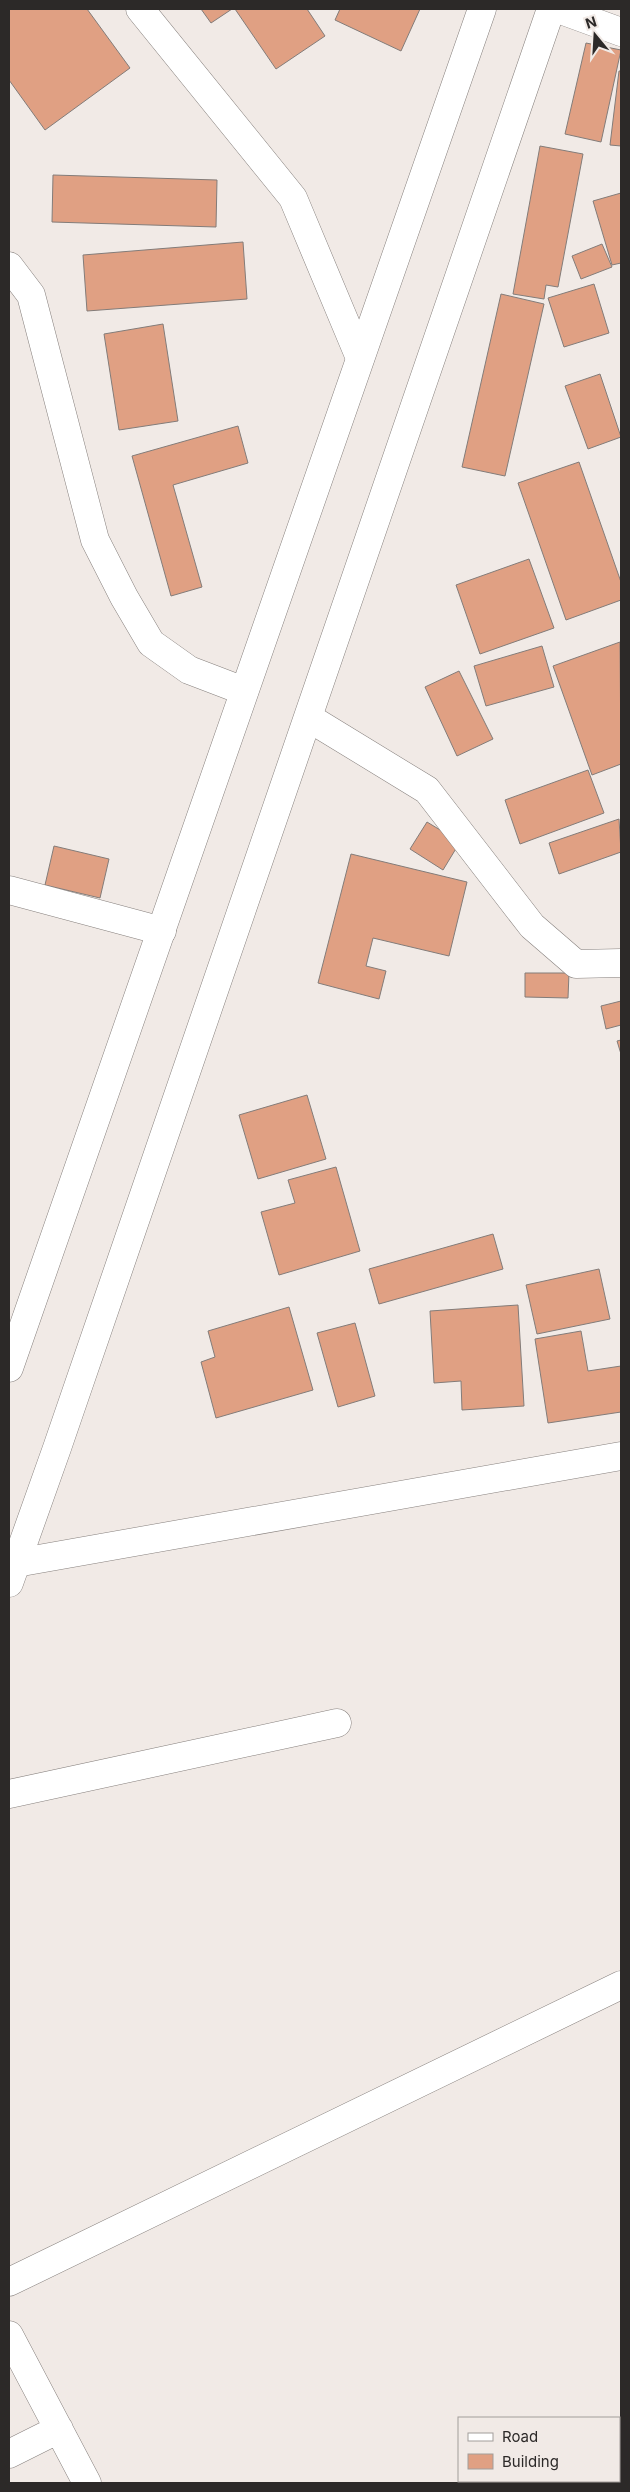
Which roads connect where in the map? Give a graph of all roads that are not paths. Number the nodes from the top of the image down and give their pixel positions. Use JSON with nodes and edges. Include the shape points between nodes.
{"nodes":[{"id":1,"x":140,"y":9,"type":"edge"},
{"id":2,"x":482,"y":9,"type":"edge"},
{"id":3,"x":551,"y":9,"type":"edge"},
{"id":4,"x":558,"y":9,"type":"edge"},
{"id":5,"x":621,"y":32,"type":"edge"},
{"id":6,"x":9,"y":266,"type":"edge"},
{"id":7,"x":360,"y":358,"type":"junction"},
{"id":8,"x":244,"y":691,"type":"junction"},
{"id":9,"x":309,"y":718,"type":"junction"},
{"id":10,"x":9,"y":890,"type":"edge"},
{"id":11,"x":162,"y":931,"type":"junction"},
{"id":12,"x":621,"y":963,"type":"edge"},
{"id":13,"x":9,"y":1368,"type":"edge"},
{"id":14,"x":621,"y":1456,"type":"edge"},
{"id":15,"x":12,"y":1573,"type":"edge"},
{"id":16,"x":337,"y":1723,"type":"dead end"},
{"id":17,"x":9,"y":1794,"type":"edge"},
{"id":18,"x":621,"y":1984,"type":"edge"},
{"id":19,"x":9,"y":2282,"type":"edge"},
{"id":20,"x":9,"y":2335,"type":"edge"},
{"id":21,"x":59,"y":2429,"type":"junction"},
{"id":22,"x":9,"y":2454,"type":"edge"},
{"id":23,"x":86,"y":2483,"type":"edge"}],
"edges":[{"from":1,"to":7,"type":"street","via":[[293,198]]},
{"from":2,"to":7,"type":"street"},
{"from":3,"to":9,"type":"street"},
{"from":4,"to":5,"type":"street"},
{"from":6,"to":8,"type":"street","via":[[31,295],[95,540],[124,596],[151,643],[189,670]]},
{"from":7,"to":8,"type":"street"},
{"from":8,"to":11,"type":"street"},
{"from":9,"to":12,"type":"street","via":[[427,790],[532,926],[576,964]]},
{"from":9,"to":15,"type":"street"},
{"from":10,"to":11,"type":"street"},
{"from":11,"to":13,"type":"street"},
{"from":14,"to":15,"type":"street"},
{"from":16,"to":17,"type":"street"},
{"from":18,"to":19,"type":"street"},
{"from":20,"to":21,"type":"street"},
{"from":21,"to":22,"type":"street"},
{"from":21,"to":23,"type":"street"}]}
